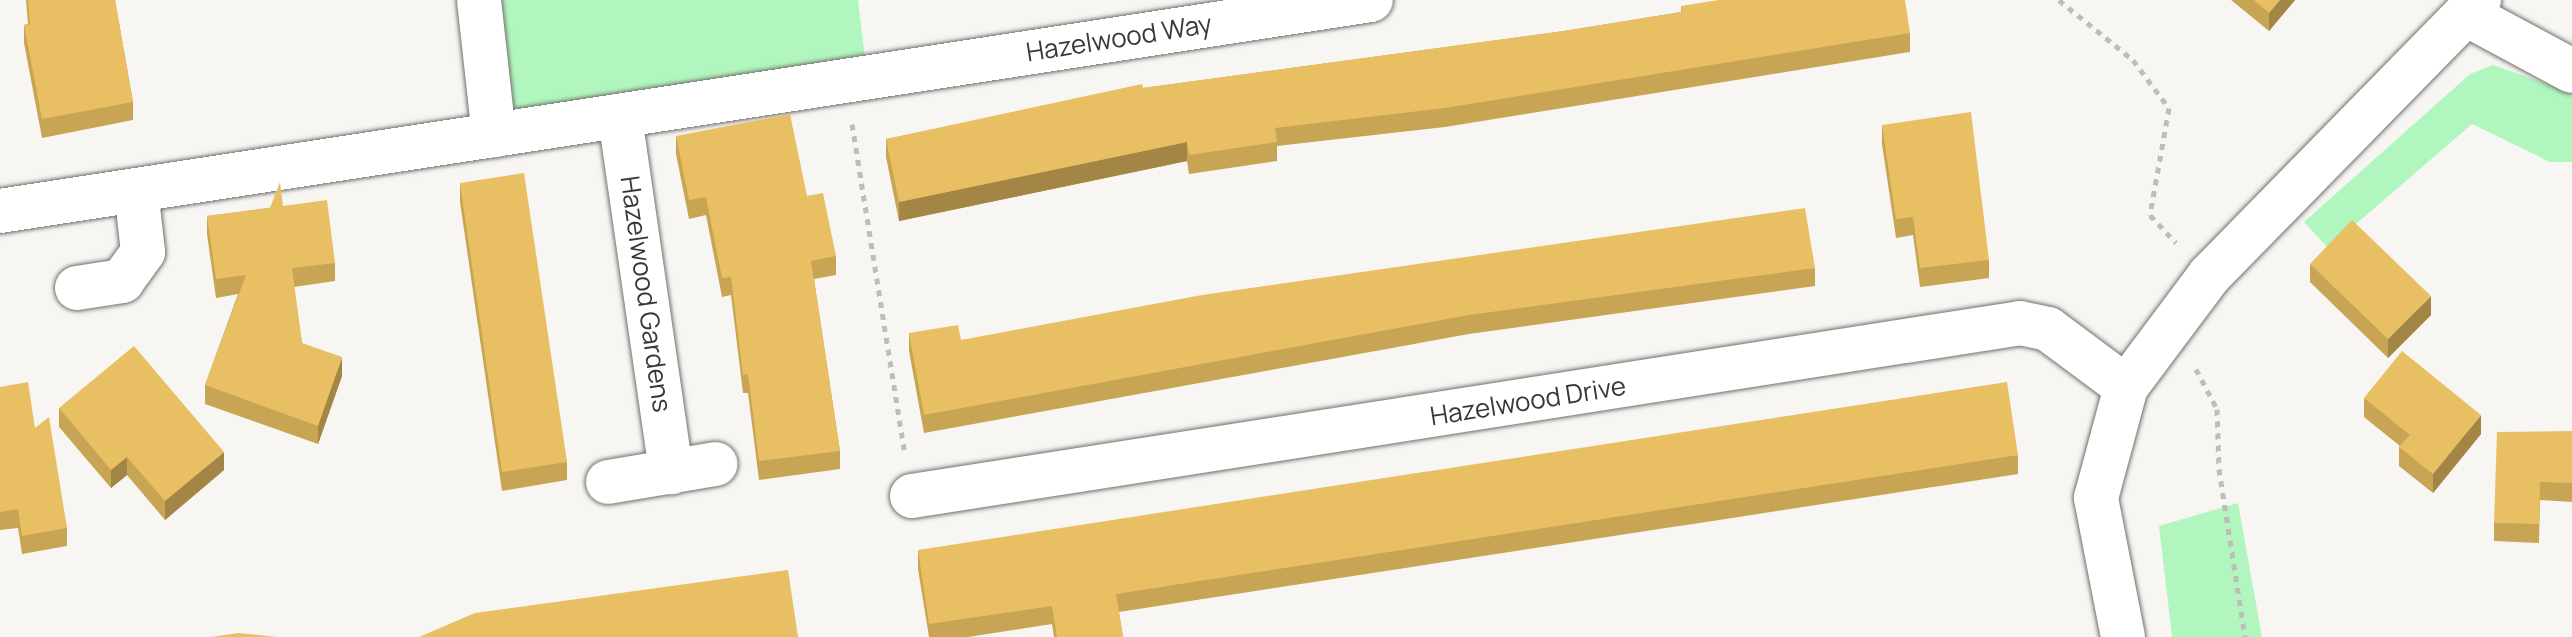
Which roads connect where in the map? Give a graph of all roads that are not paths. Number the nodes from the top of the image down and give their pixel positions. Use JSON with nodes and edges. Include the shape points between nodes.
{"nodes":[{"id":1,"x":479,"y":0,"type":"edge"},
{"id":2,"x":1371,"y":0,"type":"edge"},
{"id":3,"x":2474,"y":8,"type":"edge"},
{"id":4,"x":2572,"y":71,"type":"edge"},
{"id":5,"x":620,"y":117,"type":"junction"},
{"id":6,"x":494,"y":135,"type":"junction"},
{"id":7,"x":136,"y":190,"type":"junction"},
{"id":8,"x":0,"y":211,"type":"edge"},
{"id":9,"x":77,"y":288,"type":"dead end"},
{"id":10,"x":2126,"y":387,"type":"junction"},
{"id":11,"x":715,"y":464,"type":"dead end"},
{"id":12,"x":671,"y":472,"type":"junction"},
{"id":13,"x":608,"y":482,"type":"dead end"},
{"id":14,"x":912,"y":496,"type":"road end"},
{"id":15,"x":2123,"y":637,"type":"edge"}],
"edges":[{"from":1,"to":6,"type":"street"},
{"from":2,"to":5,"type":"street","name":"Hazelwood Way"},
{"from":3,"to":4,"type":"street"},
{"from":3,"to":10,"type":"street","via":[[2209,276]]},
{"from":5,"to":6,"type":"street","name":"Hazelwood Way"},
{"from":5,"to":12,"type":"street","name":"Hazelwood Gardens"},
{"from":6,"to":7,"type":"street","name":"Hazelwood Way"},
{"from":7,"to":8,"type":"street","name":"Hazelwood Way"},
{"from":7,"to":9,"type":"street","via":[[143,252],[122,281]]},
{"from":10,"to":14,"type":"street","name":"Hazelwood Drive","via":[[2048,329],[2020,323]]},
{"from":10,"to":15,"type":"street","via":[[2096,498]]},
{"from":11,"to":12,"type":"street"},
{"from":12,"to":13,"type":"street"}]}
